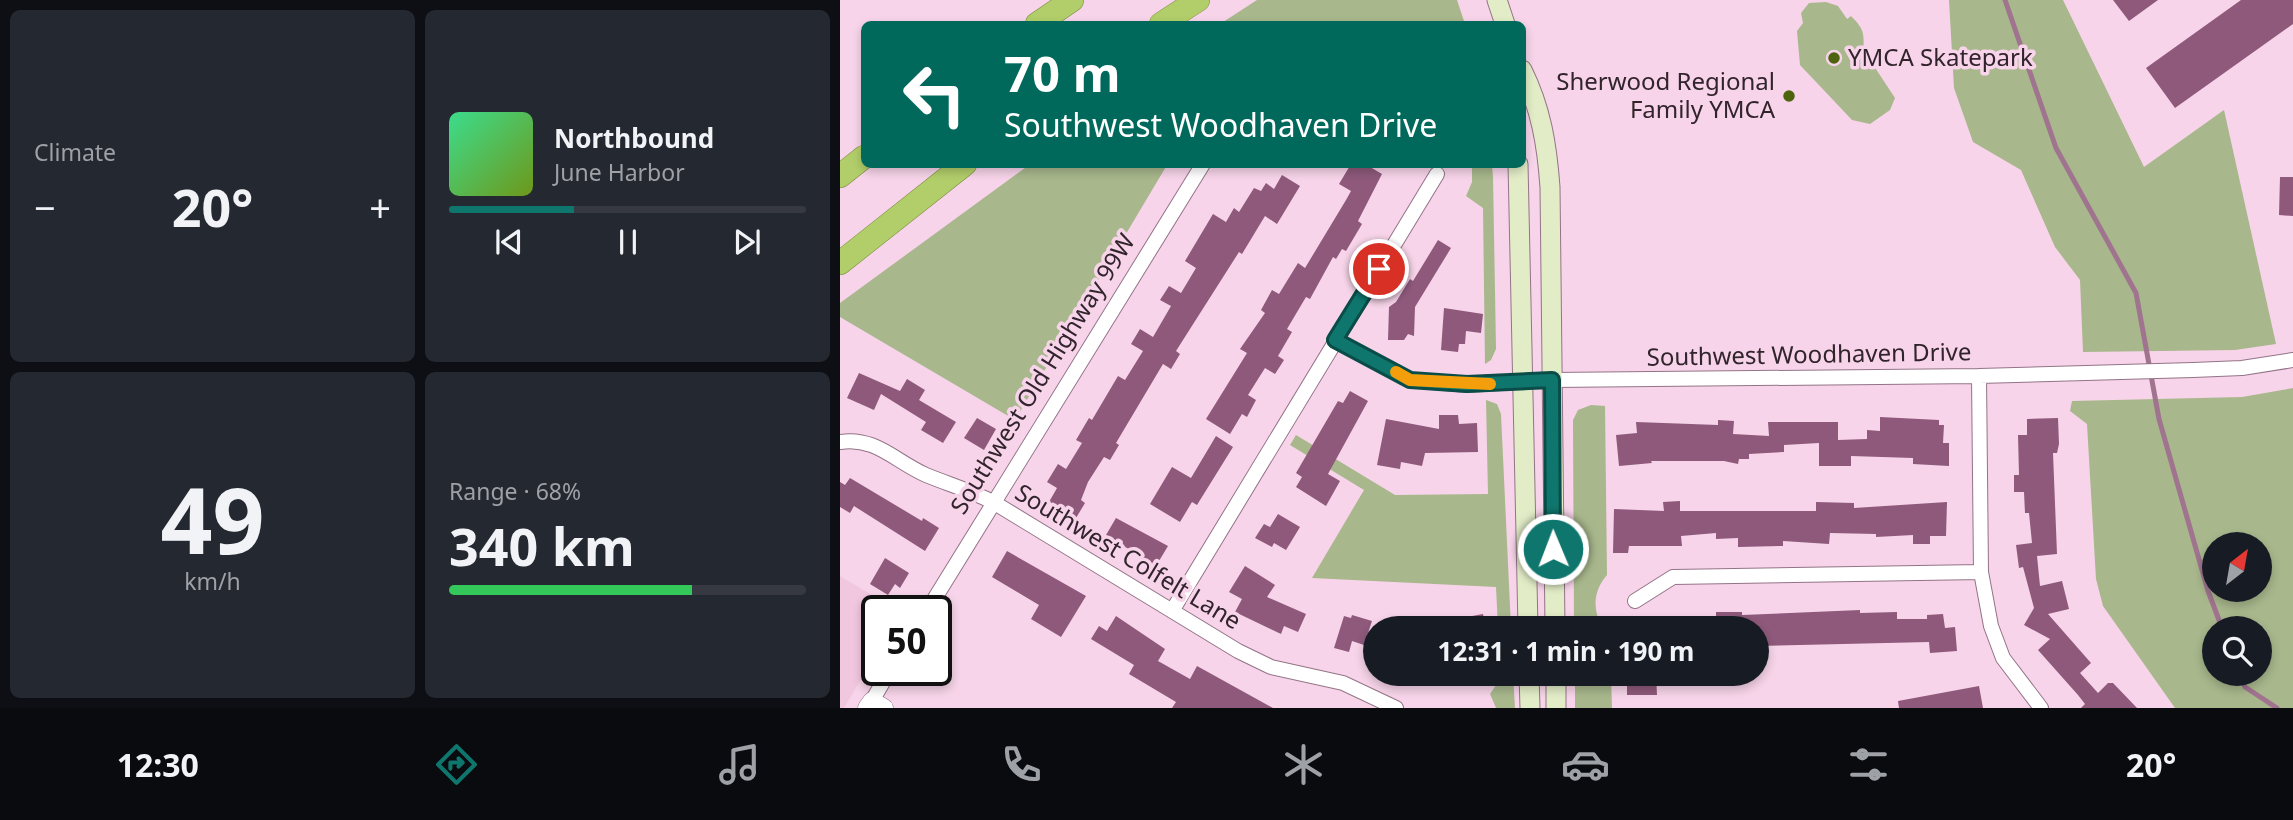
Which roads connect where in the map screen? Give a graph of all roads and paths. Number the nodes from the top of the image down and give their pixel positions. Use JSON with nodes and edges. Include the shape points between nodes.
{"nodes":[{"id":1,"x":1072,"y":0,"type":"edge"},
{"id":2,"x":1198,"y":0,"type":"edge"},
{"id":3,"x":1497,"y":0,"type":"edge"},
{"id":4,"x":1041,"y":21,"type":"edge"},
{"id":5,"x":1166,"y":21,"type":"edge"},
{"id":6,"x":1504,"y":21,"type":"edge"},
{"id":7,"x":1526,"y":78,"type":"edge"},
{"id":8,"x":861,"y":159,"type":"edge"},
{"id":9,"x":960,"y":168,"type":"edge"},
{"id":10,"x":1201,"y":168,"type":"edge"},
{"id":11,"x":1518,"y":168,"type":"edge"},
{"id":12,"x":1437,"y":174,"type":"dead end"},
{"id":13,"x":840,"y":176,"type":"edge"},
{"id":14,"x":840,"y":263,"type":"edge"},
{"id":15,"x":1335,"y":340,"type":"junction"},
{"id":16,"x":2293,"y":360,"type":"edge"},
{"id":17,"x":1979,"y":376,"type":"junction"},
{"id":18,"x":1552,"y":380,"type":"junction"},
{"id":19,"x":1524,"y":382,"type":"junction"},
{"id":20,"x":840,"y":442,"type":"edge"},
{"id":21,"x":993,"y":502,"type":"junction"},
{"id":22,"x":1981,"y":572,"type":"junction"},
{"id":23,"x":937,"y":595,"type":"edge"},
{"id":24,"x":1635,"y":601,"type":"dead end"},
{"id":25,"x":1172,"y":611,"type":"junction"},
{"id":26,"x":1528,"y":616,"type":"edge"},
{"id":27,"x":1555,"y":616,"type":"edge"},
{"id":28,"x":883,"y":686,"type":"edge"},
{"id":29,"x":1529,"y":686,"type":"edge"},
{"id":30,"x":1556,"y":686,"type":"edge"},
{"id":31,"x":874,"y":706,"type":"edge"},
{"id":32,"x":2038,"y":707,"type":"edge"},
{"id":33,"x":1396,"y":708,"type":"edge"},
{"id":34,"x":1530,"y":708,"type":"edge"},
{"id":35,"x":1556,"y":708,"type":"edge"}],
"edges":[{"from":1,"to":4,"type":"highway"},
{"from":2,"to":5,"type":"highway"},
{"from":3,"to":6,"type":"main road"},
{"from":7,"to":18,"type":"main road","via":[[1537,99],[1547,152]]},
{"from":8,"to":13,"type":"highway"},
{"from":9,"to":14,"type":"highway"},
{"from":10,"to":21,"type":"street","name":"Southwest Old Highway 99W"},
{"from":11,"to":19,"type":"main road"},
{"from":12,"to":15,"type":"street"},
{"from":15,"to":19,"type":"street","name":"Southwest Woodhaven Drive","via":[[1410,380]]},
{"from":15,"to":25,"type":"street"},
{"from":16,"to":17,"type":"street","name":"Southwest Woodhaven Drive","via":[[2242,368]]},
{"from":17,"to":18,"type":"street","name":"Southwest Woodhaven Drive"},
{"from":17,"to":22,"type":"street"},
{"from":18,"to":19,"type":"street","name":"Southwest Woodhaven Drive"},
{"from":18,"to":27,"type":"main road"},
{"from":19,"to":26,"type":"main road"},
{"from":20,"to":21,"type":"street","name":"Southwest Colfelt Lane","via":[[853,439],[879,447],[925,474]]},
{"from":21,"to":23,"type":"street","name":"Southwest Old Highway 99W"},
{"from":21,"to":25,"type":"street","name":"Southwest Colfelt Lane"},
{"from":22,"to":24,"type":"street","via":[[1673,577]]},
{"from":22,"to":32,"type":"street","via":[[1991,626],[2003,658]]},
{"from":25,"to":33,"type":"street","name":"Southwest Colfelt Lane","via":[[1271,667],[1343,683]]},
{"from":28,"to":31,"type":"street"},
{"from":29,"to":34,"type":"main road"},
{"from":30,"to":35,"type":"main road"}]}
